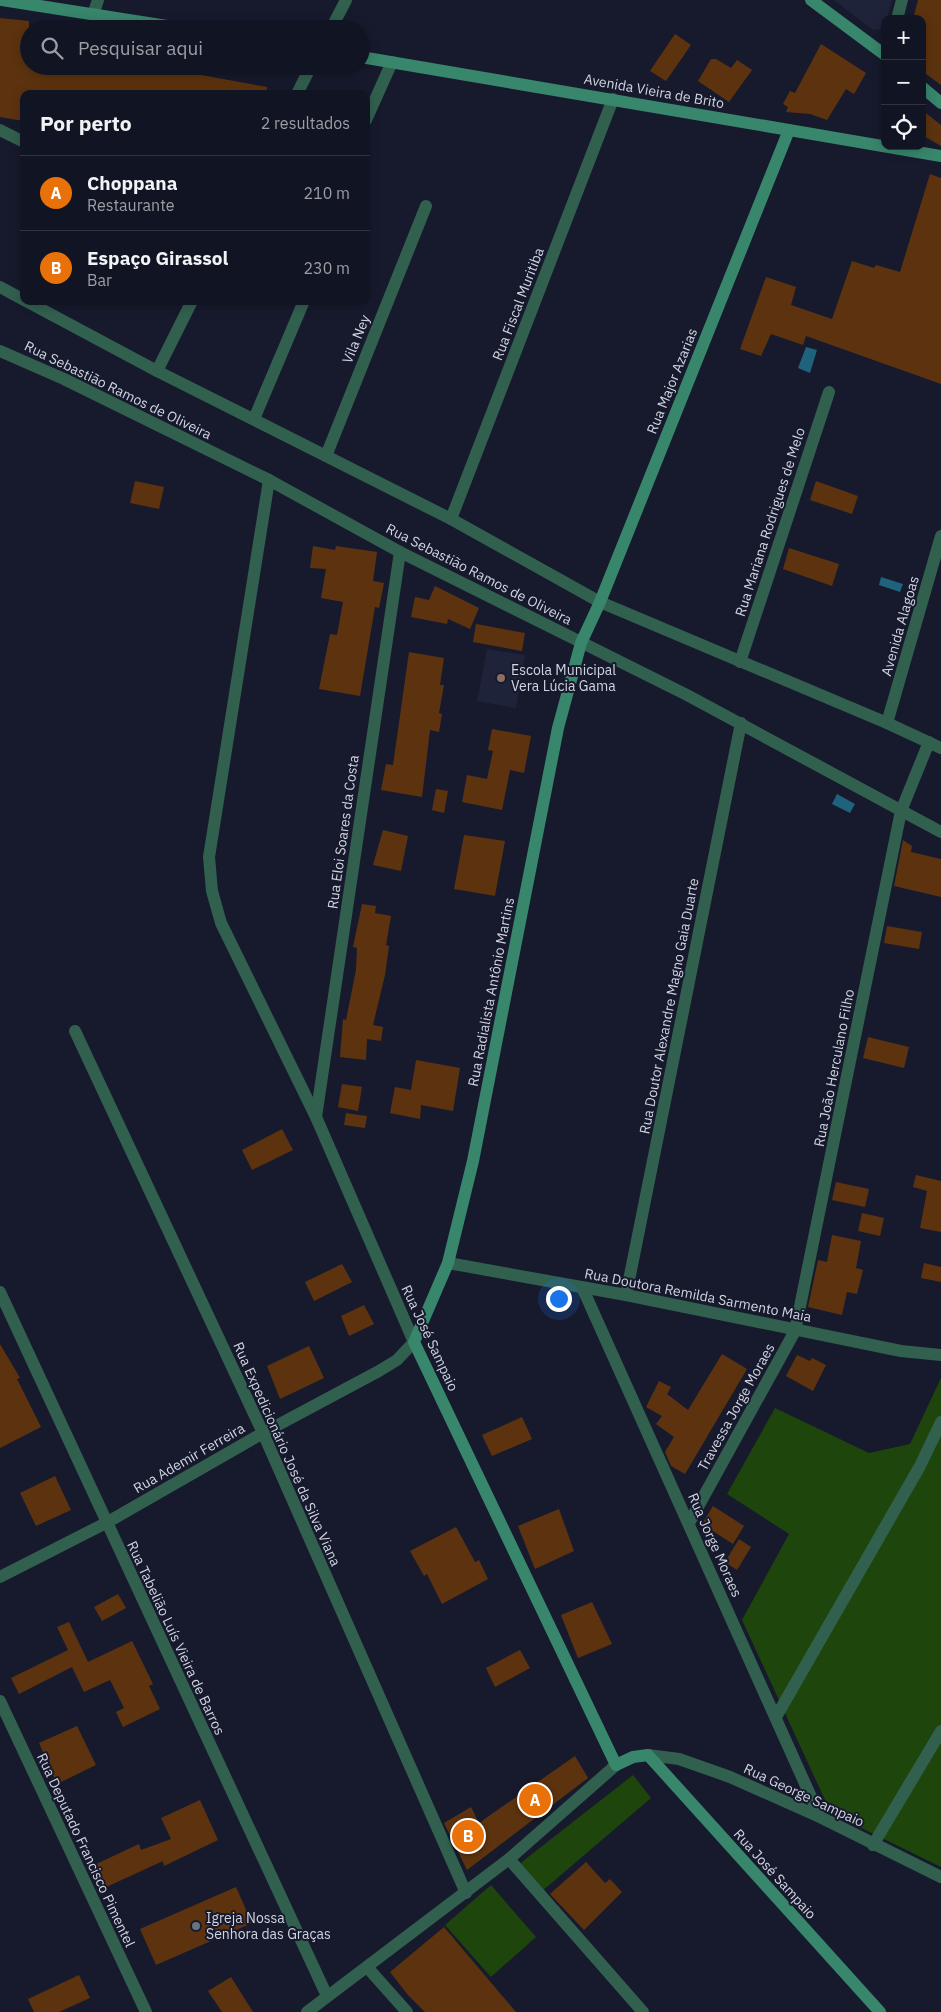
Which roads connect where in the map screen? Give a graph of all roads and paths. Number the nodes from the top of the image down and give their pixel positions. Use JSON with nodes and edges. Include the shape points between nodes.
{"nodes":[{"id":1,"x":2,"y":0,"type":"edge"},
{"id":2,"x":98,"y":0,"type":"edge"},
{"id":3,"x":346,"y":0,"type":"edge"},
{"id":4,"x":811,"y":0,"type":"edge"},
{"id":5,"x":902,"y":0,"type":"edge"},
{"id":6,"x":93,"y":15,"type":"junction"},
{"id":7,"x":898,"y":15,"type":"edge"},
{"id":8,"x":126,"y":20,"type":"edge"},
{"id":9,"x":336,"y":20,"type":"edge"},
{"id":10,"x":881,"y":52,"type":"edge"},
{"id":11,"x":370,"y":58,"type":"edge"},
{"id":12,"x":392,"y":62,"type":"junction"},
{"id":13,"x":306,"y":75,"type":"edge"},
{"id":14,"x":299,"y":90,"type":"edge"},
{"id":15,"x":926,"y":90,"type":"edge"},
{"id":16,"x":613,"y":99,"type":"junction"},
{"id":17,"x":941,"y":103,"type":"edge"},
{"id":18,"x":370,"y":111,"type":"edge"},
{"id":19,"x":0,"y":130,"type":"edge"},
{"id":20,"x":789,"y":130,"type":"junction"},
{"id":21,"x":20,"y":140,"type":"edge"},
{"id":22,"x":941,"y":156,"type":"edge"},
{"id":23,"x":426,"y":206,"type":"dead end"},
{"id":24,"x":0,"y":287,"type":"edge"},
{"id":25,"x":20,"y":298,"type":"edge"},
{"id":26,"x":33,"y":305,"type":"edge"},
{"id":27,"x":190,"y":305,"type":"edge"},
{"id":28,"x":302,"y":305,"type":"edge"},
{"id":29,"x":0,"y":351,"type":"edge"},
{"id":30,"x":157,"y":371,"type":"junction"},
{"id":31,"x":829,"y":392,"type":"dead end"},
{"id":32,"x":254,"y":419,"type":"junction"},
{"id":33,"x":326,"y":456,"type":"junction"},
{"id":34,"x":269,"y":480,"type":"junction"},
{"id":35,"x":450,"y":519,"type":"junction"},
{"id":36,"x":941,"y":536,"type":"edge"},
{"id":37,"x":400,"y":552,"type":"junction"},
{"id":38,"x":600,"y":602,"type":"junction"},
{"id":39,"x":580,"y":642,"type":"junction"},
{"id":40,"x":740,"y":662,"type":"junction"},
{"id":41,"x":741,"y":723,"type":"junction"},
{"id":42,"x":887,"y":723,"type":"junction"},
{"id":43,"x":928,"y":742,"type":"junction"},
{"id":44,"x":941,"y":748,"type":"edge"},
{"id":45,"x":901,"y":811,"type":"junction"},
{"id":46,"x":941,"y":832,"type":"edge"},
{"id":47,"x":75,"y":1031,"type":"dead end"},
{"id":48,"x":316,"y":1117,"type":"junction"},
{"id":49,"x":448,"y":1263,"type":"junction"},
{"id":50,"x":582,"y":1287,"type":"junction"},
{"id":51,"x":0,"y":1292,"type":"edge"},
{"id":52,"x":626,"y":1296,"type":"junction"},
{"id":53,"x":796,"y":1331,"type":"junction"},
{"id":54,"x":414,"y":1342,"type":"junction"},
{"id":55,"x":941,"y":1355,"type":"edge"},
{"id":56,"x":941,"y":1422,"type":"edge"},
{"id":57,"x":262,"y":1433,"type":"junction"},
{"id":58,"x":689,"y":1523,"type":"junction"},
{"id":59,"x":106,"y":1524,"type":"junction"},
{"id":60,"x":0,"y":1577,"type":"edge"},
{"id":61,"x":0,"y":1701,"type":"edge"},
{"id":62,"x":776,"y":1716,"type":"junction"},
{"id":63,"x":941,"y":1731,"type":"edge"},
{"id":64,"x":648,"y":1755,"type":"junction"},
{"id":65,"x":616,"y":1765,"type":"junction"},
{"id":66,"x":820,"y":1817,"type":"junction"},
{"id":67,"x":873,"y":1844,"type":"junction"},
{"id":68,"x":509,"y":1859,"type":"junction"},
{"id":69,"x":941,"y":1877,"type":"edge"},
{"id":70,"x":466,"y":1892,"type":"junction"},
{"id":71,"x":367,"y":1968,"type":"junction"},
{"id":72,"x":327,"y":1996,"type":"junction"},
{"id":73,"x":146,"y":2012,"type":"edge"},
{"id":74,"x":307,"y":2012,"type":"edge"},
{"id":75,"x":406,"y":2012,"type":"edge"},
{"id":76,"x":643,"y":2012,"type":"edge"},
{"id":77,"x":880,"y":2012,"type":"edge"}],
"edges":[{"from":1,"to":6,"type":"street"},
{"from":2,"to":6,"type":"street"},
{"from":3,"to":9,"type":"street"},
{"from":4,"to":10,"type":"street"},
{"from":5,"to":7,"type":"street"},
{"from":6,"to":8,"type":"street"},
{"from":11,"to":12,"type":"street","name":"Avenida Vieira de Brito"},
{"from":12,"to":16,"type":"street","name":"Avenida Vieira de Brito"},
{"from":12,"to":18,"type":"street"},
{"from":13,"to":14,"type":"street"},
{"from":15,"to":17,"type":"street"},
{"from":16,"to":20,"type":"street","name":"Avenida Vieira de Brito"},
{"from":16,"to":35,"type":"street","name":"Rua Fiscal Muritiba"},
{"from":19,"to":21,"type":"street"},
{"from":20,"to":22,"type":"street","name":"Avenida Vieira de Brito"},
{"from":20,"to":38,"type":"street","name":"Rua Major Azarias"},
{"from":23,"to":33,"type":"street","name":"Vila Ney"},
{"from":24,"to":25,"type":"street"},
{"from":26,"to":30,"type":"street"},
{"from":27,"to":30,"type":"street"},
{"from":28,"to":32,"type":"street"},
{"from":29,"to":34,"type":"street","name":"Rua Sebastião Ramos de Oliveira"},
{"from":30,"to":32,"type":"street"},
{"from":31,"to":40,"type":"street","name":"Rua Mariana Rodrigues de Melo"},
{"from":32,"to":33,"type":"street"},
{"from":33,"to":35,"type":"street"},
{"from":34,"to":37,"type":"street","name":"Rua Sebastião Ramos de Oliveira"},
{"from":34,"to":48,"type":"street","name":"Rua José Sampaio","via":[[209,858],[212,891],[221,923]]},
{"from":35,"to":38,"type":"street"},
{"from":36,"to":42,"type":"street","name":"Avenida Alagoas"},
{"from":37,"to":39,"type":"street","name":"Rua Sebastião Ramos de Oliveira"},
{"from":37,"to":48,"type":"street","name":"Rua Eloi Soares da Costa"},
{"from":38,"to":39,"type":"street","name":"Rua Major Azarias"},
{"from":38,"to":40,"type":"street"},
{"from":39,"to":41,"type":"street","name":"Rua Sebastião Ramos de Oliveira"},
{"from":39,"to":49,"type":"street","name":"Rua Radialista Antônio Martins","via":[[558,728],[473,1161]]},
{"from":40,"to":42,"type":"street"},
{"from":41,"to":45,"type":"street","name":"Rua Sebastião Ramos de Oliveira"},
{"from":41,"to":52,"type":"street","name":"Rua Doutor Alexandre Magno Gaia Duarte"},
{"from":42,"to":43,"type":"street"},
{"from":43,"to":44,"type":"street"},
{"from":43,"to":45,"type":"street","name":"Rua João Herculano Filho"},
{"from":45,"to":46,"type":"street","name":"Rua Sebastião Ramos de Oliveira"},
{"from":45,"to":53,"type":"street","name":"Rua João Herculano Filho"},
{"from":47,"to":57,"type":"street","name":"Rua Expedicionário José da Silva Viana"},
{"from":48,"to":54,"type":"street","name":"Rua José Sampaio"},
{"from":49,"to":50,"type":"street","name":"Rua Doutora Remilda Sarmento Maia"},
{"from":49,"to":54,"type":"street","name":"Rua Radialista Antônio Martins"},
{"from":50,"to":52,"type":"street","name":"Rua Doutora Remilda Sarmento Maia"},
{"from":50,"to":58,"type":"street","name":"Rua Jorge Moraes"},
{"from":51,"to":59,"type":"street","name":"Rua Tabelião Luís Vieira de Barros"},
{"from":52,"to":53,"type":"street","name":"Rua Doutora Remilda Sarmento Maia"},
{"from":53,"to":55,"type":"street","name":"Rua Doutora Remilda Sarmento Maia","via":[[900,1351]]},
{"from":53,"to":58,"type":"street","name":"Travessa Jorge Moraes"},
{"from":54,"to":57,"type":"street","name":"Rua Ademir Ferreira","via":[[397,1360],[380,1371]]},
{"from":54,"to":65,"type":"street","name":"Rua José Sampaio"},
{"from":56,"to":62,"type":"street","via":[[920,1466]]},
{"from":57,"to":59,"type":"street","name":"Rua Ademir Ferreira"},
{"from":57,"to":70,"type":"street","name":"Rua Expedicionário José da Silva Viana"},
{"from":58,"to":62,"type":"street","name":"Rua Jorge Moraes"},
{"from":59,"to":60,"type":"street","name":"Rua Ademir Ferreira"},
{"from":59,"to":72,"type":"street","name":"Rua Tabelião Luís Vieira de Barros"},
{"from":61,"to":73,"type":"street","name":"Rua Deputado Francisco Pimentel"},
{"from":62,"to":66,"type":"street","name":"Rua Jorge Moraes"},
{"from":63,"to":67,"type":"street"},
{"from":64,"to":65,"type":"street","via":[[633,1757]]},
{"from":64,"to":66,"type":"street","name":"Rua George Sampaio","via":[[679,1759],[730,1776]]},
{"from":64,"to":77,"type":"street","name":"Rua José Sampaio"},
{"from":65,"to":68,"type":"street"},
{"from":66,"to":67,"type":"street","name":"Rua George Sampaio"},
{"from":67,"to":69,"type":"street","name":"Rua George Sampaio"},
{"from":68,"to":70,"type":"street"},
{"from":68,"to":76,"type":"street"},
{"from":70,"to":71,"type":"street"},
{"from":71,"to":72,"type":"street"},
{"from":71,"to":75,"type":"street"},
{"from":72,"to":74,"type":"street"}]}
